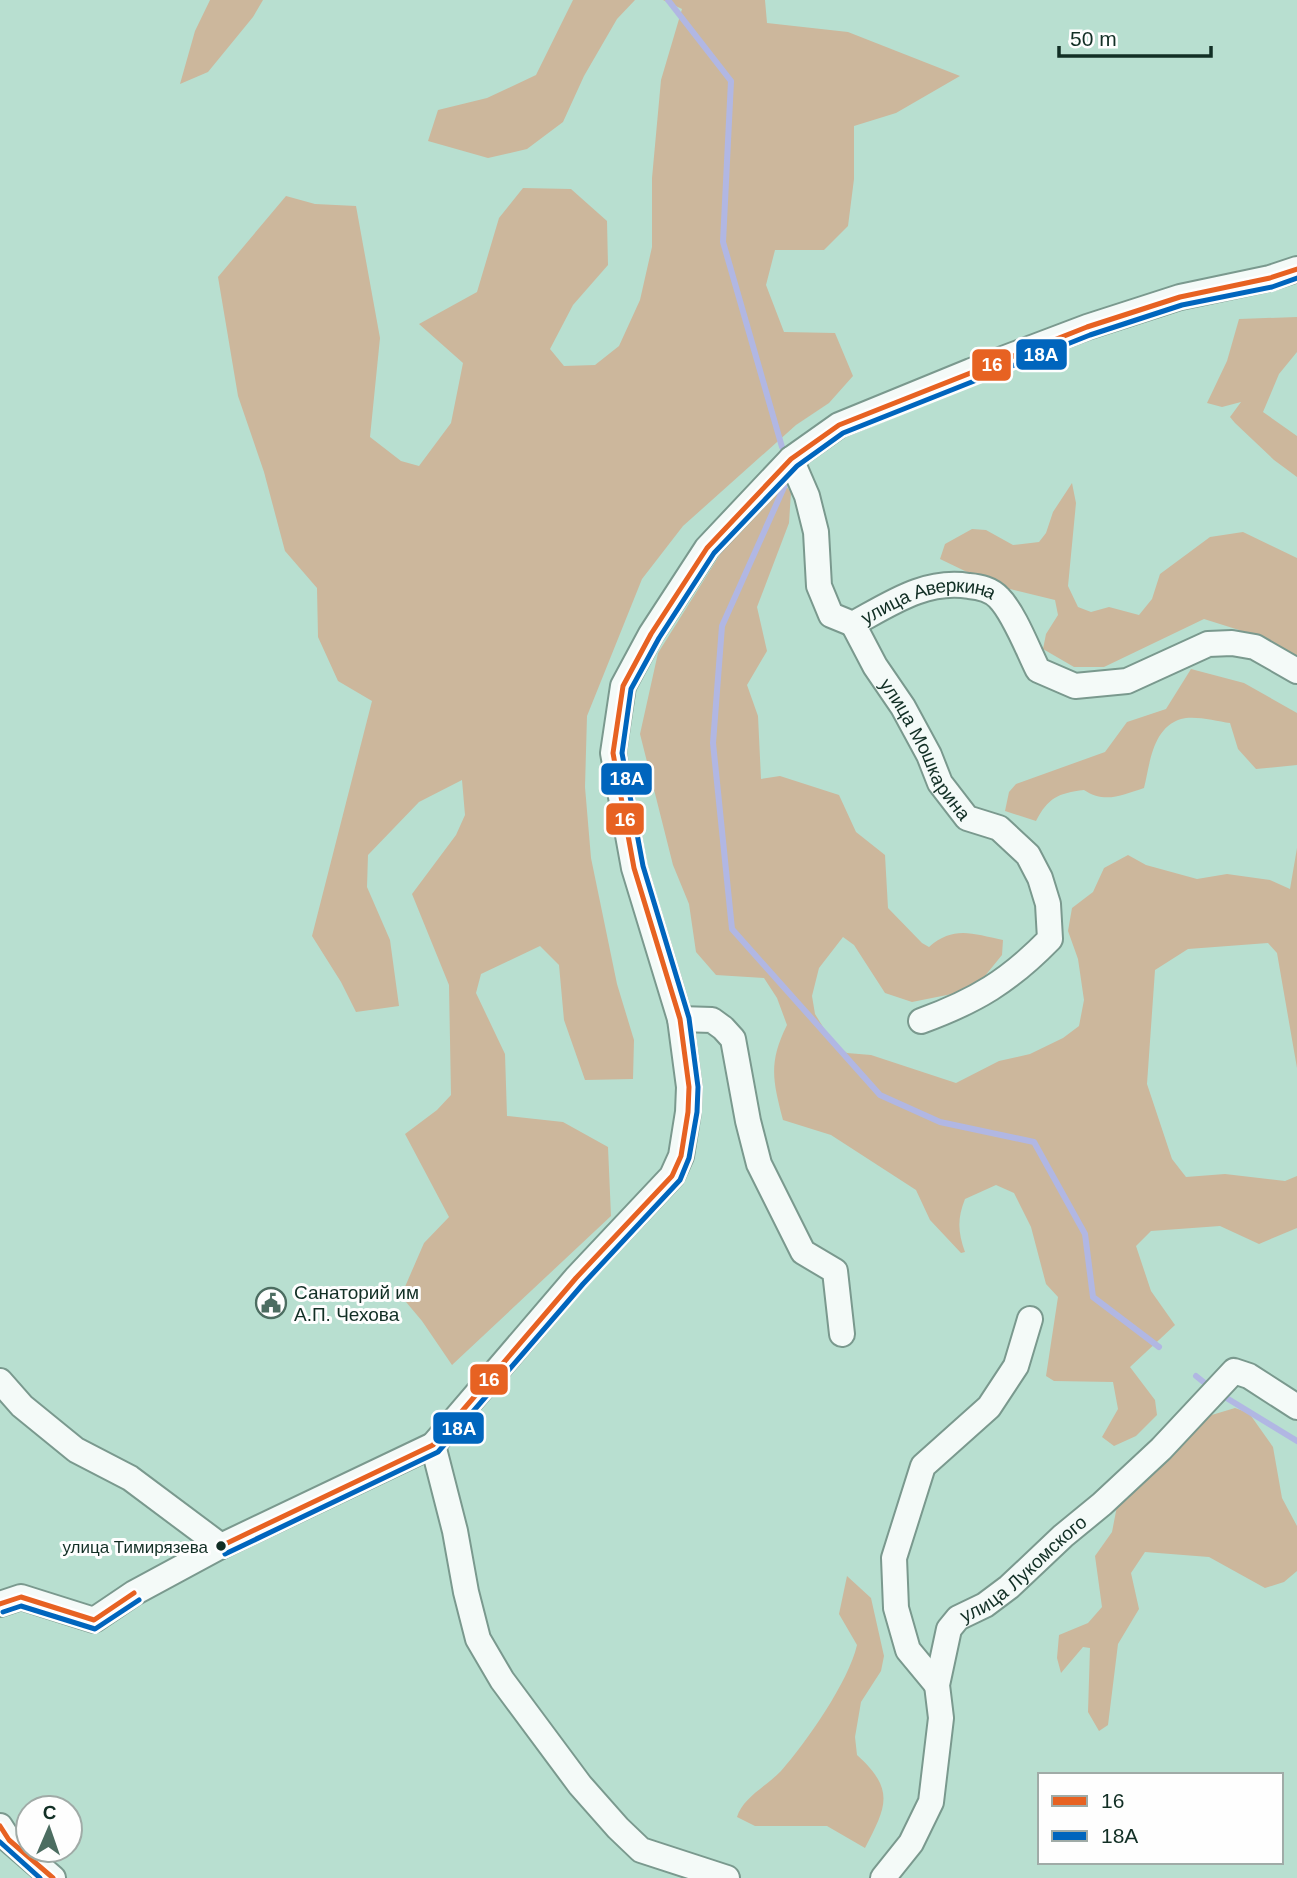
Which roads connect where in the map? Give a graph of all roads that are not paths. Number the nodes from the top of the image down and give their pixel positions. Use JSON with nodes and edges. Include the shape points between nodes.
{"nodes":[{"id":1,"x":1297,"y":269,"type":"edge"},
{"id":2,"x":791,"y":459,"type":"junction"},
{"id":3,"x":853,"y":624,"type":"junction"},
{"id":4,"x":1297,"y":671,"type":"edge"},
{"id":5,"x":680,"y":1019,"type":"junction"},
{"id":6,"x":921,"y":1021,"type":"dead end"},
{"id":7,"x":1030,"y":1320,"type":"dead end"},
{"id":8,"x":842,"y":1334,"type":"dead end"},
{"id":9,"x":0,"y":1381,"type":"edge"},
{"id":10,"x":1297,"y":1408,"type":"edge"},
{"id":11,"x":433,"y":1445,"type":"junction"},
{"id":12,"x":221,"y":1546,"type":"junction"},
{"id":13,"x":10,"y":1601,"type":"edge"},
{"id":14,"x":937,"y":1685,"type":"junction"},
{"id":15,"x":0,"y":1826,"type":"edge"},
{"id":16,"x":53,"y":1878,"type":"edge"},
{"id":17,"x":727,"y":1878,"type":"edge"},
{"id":18,"x":883,"y":1878,"type":"edge"}],
"edges":[{"from":1,"to":2,"type":"street","via":[[1180,297],[1087,327],[839,425]]},
{"from":2,"to":3,"type":"street","name":"улица Аверкина","via":[[816,532],[819,586],[831,615]]},
{"from":2,"to":5,"type":"street","via":[[707,548],[622,686],[613,753],[634,867]]},
{"from":3,"to":4,"type":"street","name":"улица Аверкина","via":[[907,594],[956,584],[984,588],[999,598],[1038,670],[1075,686],[1127,681],[1208,644],[1220,643],[1255,647]]},
{"from":3,"to":6,"type":"street","name":"улица Мошкарина","via":[[903,707],[940,783],[967,818],[999,828],[1028,855],[1048,904],[1050,939],[1022,968],[957,1008]]},
{"from":5,"to":8,"type":"street","via":[[712,1020],[733,1039],[759,1164],[803,1252],[835,1271]]},
{"from":5,"to":11,"type":"street","via":[[688,1112],[681,1156],[672,1176],[576,1278]]},
{"from":7,"to":14,"type":"street","via":[[1016,1366],[989,1407],[923,1465],[894,1558],[896,1608],[908,1650]]},
{"from":9,"to":12,"type":"street","via":[[22,1406],[76,1450],[130,1478]]},
{"from":10,"to":14,"type":"street","name":"улица Лукомского","via":[[1234,1371],[1102,1504],[1009,1587],[958,1618],[949,1629]]},
{"from":11,"to":12,"type":"street"},
{"from":11,"to":17,"type":"street","via":[[478,1639],[502,1680],[580,1785],[641,1850]]},
{"from":12,"to":13,"type":"street","via":[[94,1620]]},
{"from":14,"to":18,"type":"street","name":"улица Лукомского","via":[[941,1718],[931,1802],[911,1843]]},
{"from":15,"to":16,"type":"street","via":[[9,1840]]}]}
